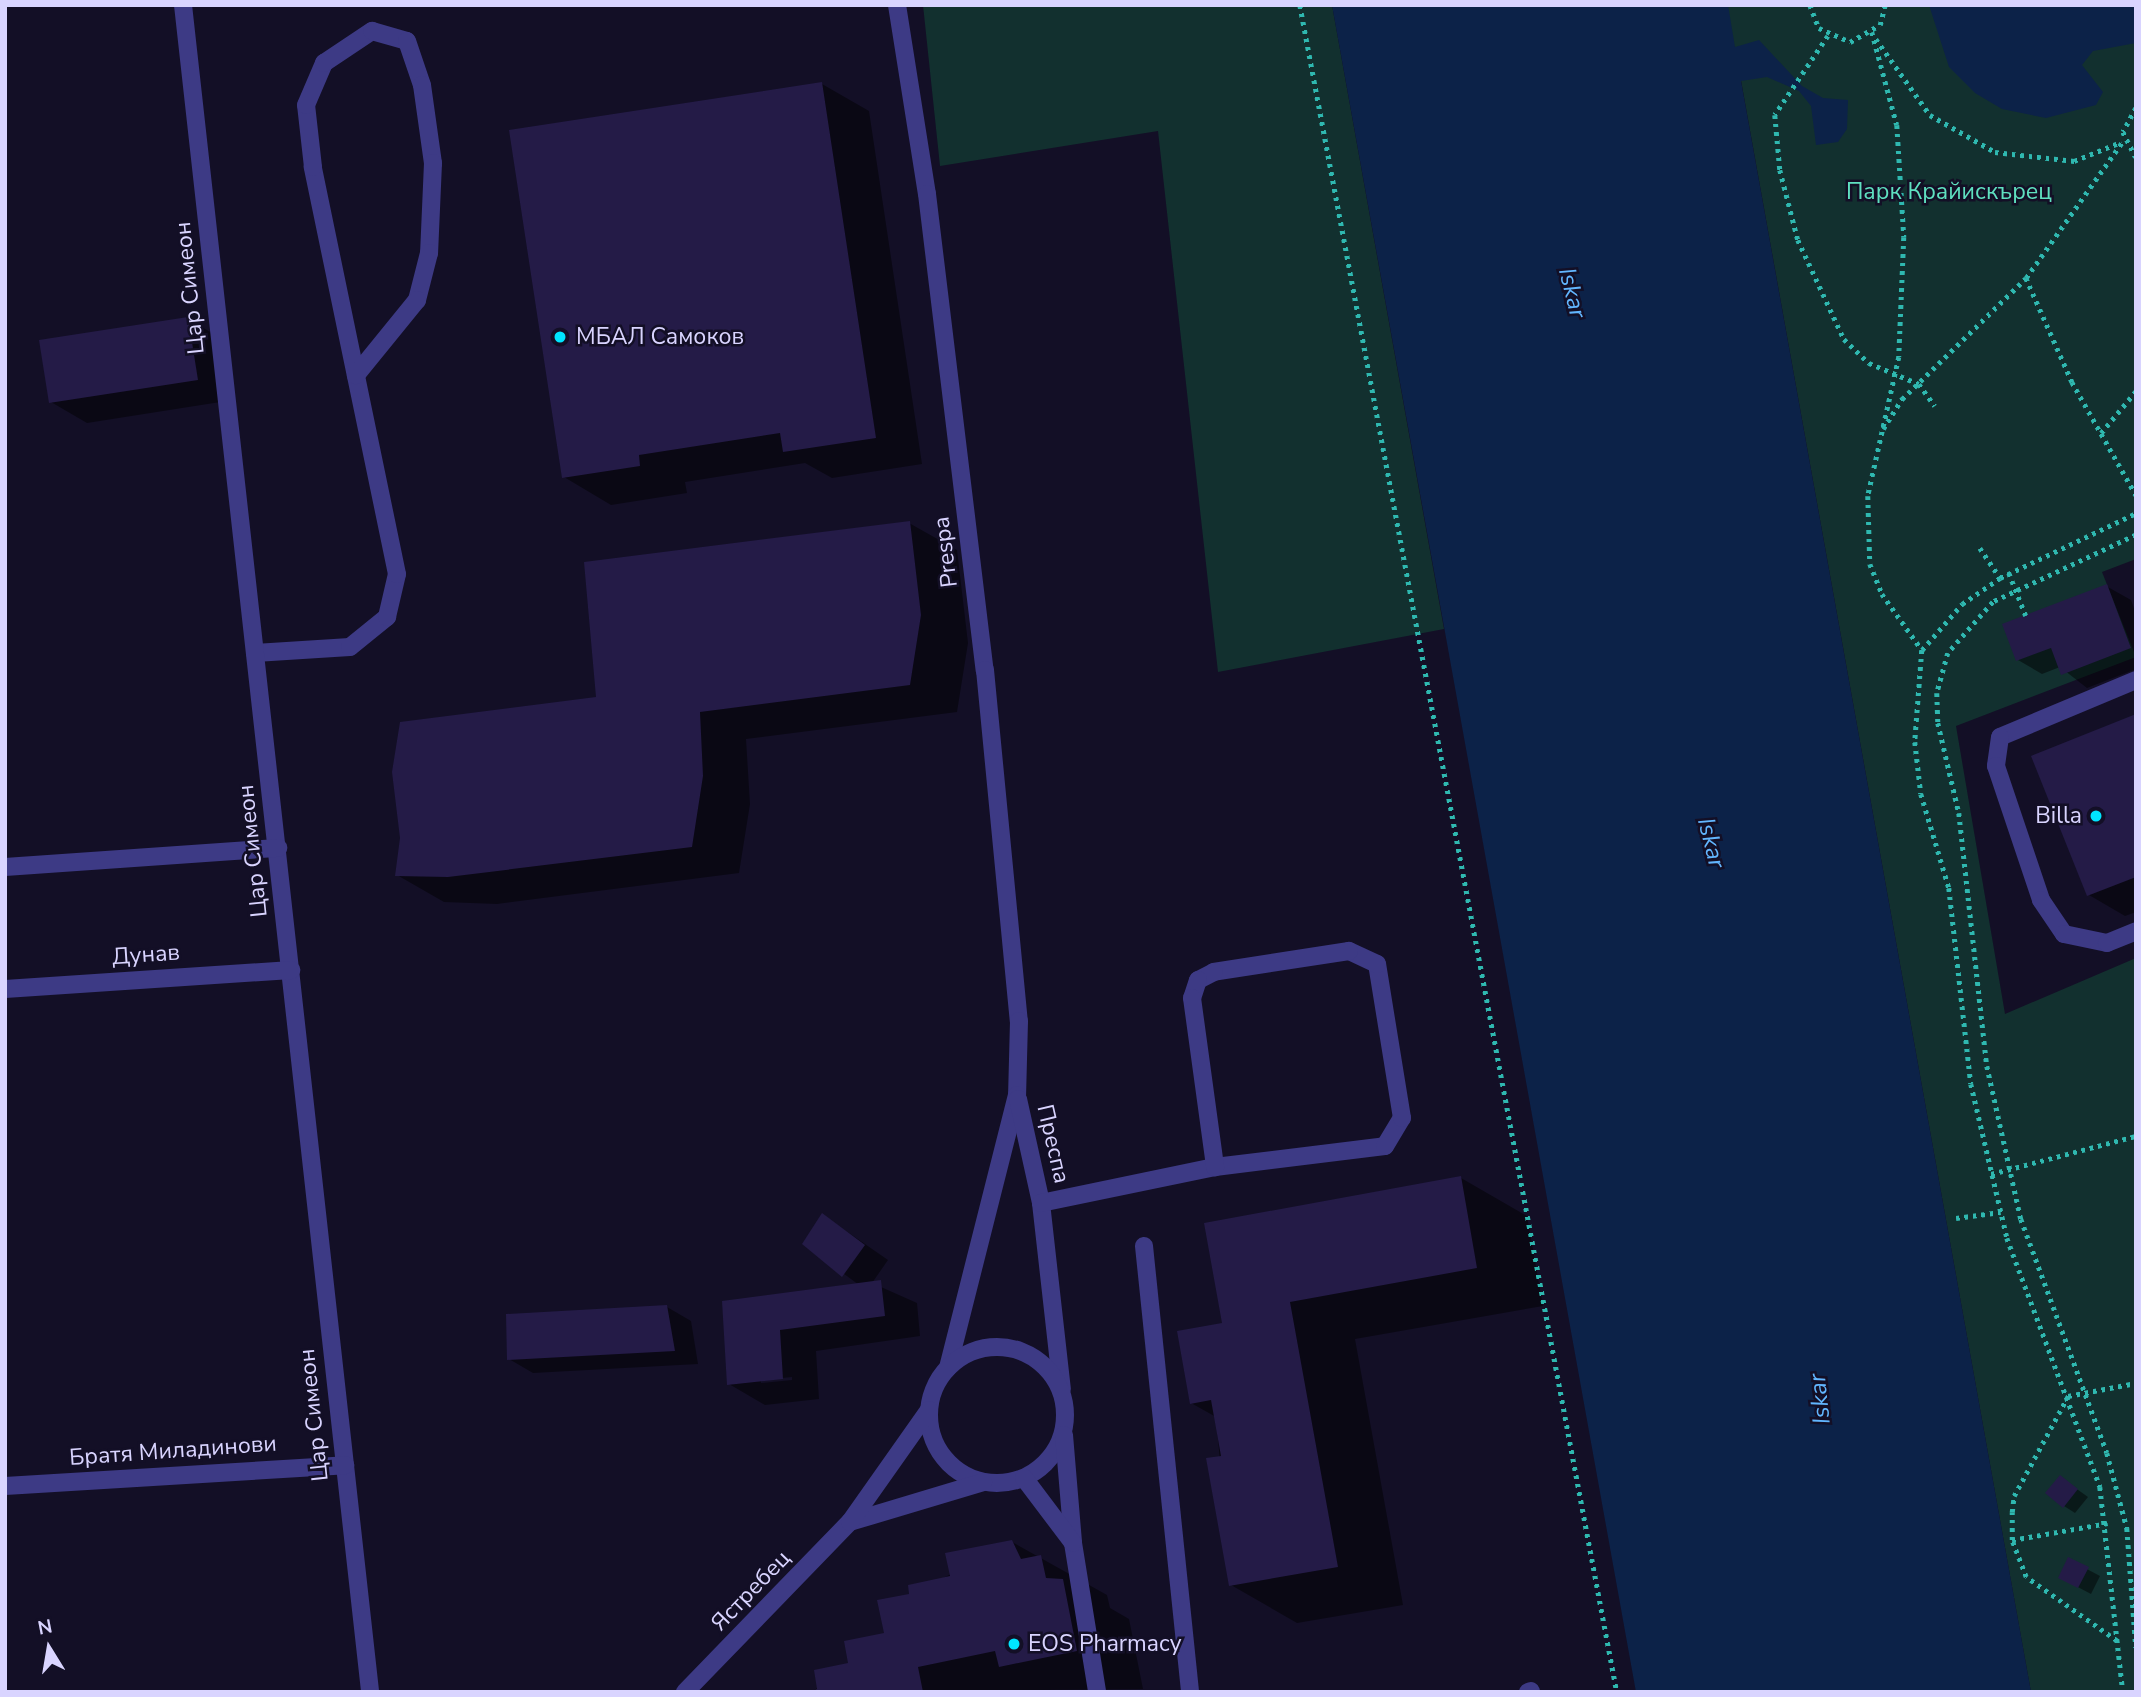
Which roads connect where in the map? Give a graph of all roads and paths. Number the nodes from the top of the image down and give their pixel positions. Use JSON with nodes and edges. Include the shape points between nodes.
{"nodes":[{"id":1,"x":183,"y":5,"type":"edge"},
{"id":2,"x":897,"y":5,"type":"edge"},
{"id":3,"x":1300,"y":5,"type":"edge"},
{"id":4,"x":1804,"y":5,"type":"edge"},
{"id":5,"x":1885,"y":5,"type":"edge"},
{"id":6,"x":1810,"y":6,"type":"edge"},
{"id":7,"x":1872,"y":32,"type":"junction"},
{"id":8,"x":1828,"y":36,"type":"junction"},
{"id":9,"x":2136,"y":108,"type":"edge"},
{"id":10,"x":2123,"y":141,"type":"junction"},
{"id":11,"x":2136,"y":157,"type":"edge"},
{"id":12,"x":2026,"y":278,"type":"junction"},
{"id":13,"x":1895,"y":374,"type":"junction"},
{"id":14,"x":356,"y":375,"type":"junction"},
{"id":15,"x":1919,"y":384,"type":"junction"},
{"id":16,"x":2136,"y":391,"type":"edge"},
{"id":17,"x":1934,"y":406,"type":"dead end"},
{"id":18,"x":1881,"y":432,"type":"junction"},
{"id":19,"x":2101,"y":433,"type":"junction"},
{"id":20,"x":2136,"y":495,"type":"edge"},
{"id":21,"x":2136,"y":513,"type":"edge"},
{"id":22,"x":2136,"y":535,"type":"edge"},
{"id":23,"x":1980,"y":548,"type":"dead end"},
{"id":24,"x":2009,"y":573,"type":"junction"},
{"id":25,"x":2000,"y":578,"type":"junction"},
{"id":26,"x":2015,"y":590,"type":"junction"},
{"id":27,"x":2026,"y":616,"type":"dead end"},
{"id":28,"x":1922,"y":650,"type":"junction"},
{"id":29,"x":255,"y":653,"type":"junction"},
{"id":30,"x":2136,"y":680,"type":"edge"},
{"id":31,"x":278,"y":848,"type":"junction"},
{"id":32,"x":5,"y":867,"type":"edge"},
{"id":33,"x":2136,"y":931,"type":"edge"},
{"id":34,"x":291,"y":970,"type":"junction"},
{"id":35,"x":5,"y":989,"type":"edge"},
{"id":36,"x":1017,"y":1095,"type":"junction"},
{"id":37,"x":2136,"y":1136,"type":"edge"},
{"id":38,"x":1215,"y":1167,"type":"junction"},
{"id":39,"x":2009,"y":1170,"type":"junction"},
{"id":40,"x":1991,"y":1174,"type":"junction"},
{"id":41,"x":1041,"y":1203,"type":"junction"},
{"id":42,"x":2001,"y":1212,"type":"junction"},
{"id":43,"x":1956,"y":1218,"type":"dead end"},
{"id":44,"x":1144,"y":1246,"type":"dead end"},
{"id":45,"x":948,"y":1367,"type":"junction"},
{"id":46,"x":2136,"y":1383,"type":"edge"},
{"id":47,"x":2084,"y":1393,"type":"junction"},
{"id":48,"x":2068,"y":1396,"type":"junction"},
{"id":49,"x":1063,"y":1399,"type":"junction"},
{"id":50,"x":929,"y":1410,"type":"junction"},
{"id":51,"x":1064,"y":1431,"type":"junction"},
{"id":52,"x":345,"y":1465,"type":"junction"},
{"id":53,"x":1024,"y":1478,"type":"junction"},
{"id":54,"x":983,"y":1482,"type":"junction"},
{"id":55,"x":5,"y":1486,"type":"edge"},
{"id":56,"x":850,"y":1522,"type":"junction"},
{"id":57,"x":2108,"y":1523,"type":"junction"},
{"id":58,"x":2011,"y":1540,"type":"junction"},
{"id":59,"x":1073,"y":1543,"type":"junction"},
{"id":60,"x":2117,"y":1642,"type":"junction"},
{"id":61,"x":2136,"y":1648,"type":"edge"},
{"id":62,"x":370,"y":1692,"type":"edge"},
{"id":63,"x":685,"y":1692,"type":"edge"},
{"id":64,"x":1097,"y":1692,"type":"edge"},
{"id":65,"x":1190,"y":1692,"type":"edge"},
{"id":66,"x":1617,"y":1692,"type":"edge"},
{"id":67,"x":2123,"y":1692,"type":"edge"}],
"edges":[{"from":1,"to":29,"type":"street","name":"Цар Симеон"},
{"from":2,"to":36,"type":"street","name":"Prespa","via":[[927,194],[985,670],[1018,1021]]},
{"from":3,"to":66,"type":"path"},
{"from":4,"to":6,"type":"path"},
{"from":5,"to":7,"type":"path"},
{"from":6,"to":8,"type":"path"},
{"from":7,"to":8,"type":"path","via":[[1850,41]]},
{"from":7,"to":10,"type":"path","via":[[1930,115],[1995,152],[2074,161]]},
{"from":7,"to":13,"type":"path","via":[[1897,125],[1901,179],[1904,306]]},
{"from":8,"to":13,"type":"path","via":[[1778,105],[1774,133],[1802,253],[1844,340],[1869,363]]},
{"from":9,"to":10,"type":"path","via":[[2124,123]]},
{"from":10,"to":11,"type":"path"},
{"from":10,"to":12,"type":"path"},
{"from":12,"to":15,"type":"path"},
{"from":12,"to":19,"type":"path"},
{"from":13,"to":15,"type":"path"},
{"from":13,"to":18,"type":"path"},
{"from":14,"to":14,"type":"street","via":[[306,105],[324,63],[372,32],[407,41],[422,85],[433,163],[429,253],[417,300]]},
{"from":14,"to":29,"type":"street","via":[[397,574],[387,617],[350,647]]},
{"from":15,"to":17,"type":"path"},
{"from":15,"to":18,"type":"path"},
{"from":16,"to":19,"type":"path"},
{"from":18,"to":28,"type":"path","via":[[1868,496],[1870,564],[1882,594]]},
{"from":19,"to":20,"type":"path"},
{"from":21,"to":24,"type":"path"},
{"from":22,"to":26,"type":"path"},
{"from":23,"to":25,"type":"path"},
{"from":24,"to":25,"type":"path"},
{"from":24,"to":26,"type":"path"},
{"from":25,"to":28,"type":"path","via":[[1962,604]]},
{"from":26,"to":27,"type":"path"},
{"from":26,"to":39,"type":"path","via":[[1967,626],[1948,653],[1937,693],[1938,723],[1959,813],[1987,1066]]},
{"from":28,"to":40,"type":"path","via":[[1915,742],[1921,794],[1948,888],[1971,1083]]},
{"from":29,"to":31,"type":"street","name":"Цар Симеон"},
{"from":30,"to":33,"type":"street","via":[[2000,737],[1996,766],[2041,900],[2064,934],[2107,943]]},
{"from":31,"to":32,"type":"street"},
{"from":31,"to":34,"type":"street","name":"Цар Симеон"},
{"from":34,"to":35,"type":"street","name":"Дунав"},
{"from":34,"to":52,"type":"street","name":"Цар Симеон"},
{"from":36,"to":41,"type":"street","name":"Преспа"},
{"from":36,"to":45,"type":"street","name":"Преспа"},
{"from":37,"to":39,"type":"path"},
{"from":38,"to":38,"type":"street","via":[[1385,1146],[1397,1133],[1402,1118],[1377,964],[1349,951],[1214,972],[1198,980],[1192,998]]},
{"from":38,"to":41,"type":"street"},
{"from":39,"to":40,"type":"path"},
{"from":39,"to":47,"type":"path"},
{"from":40,"to":42,"type":"path"},
{"from":41,"to":49,"type":"street","name":"Преспа"},
{"from":42,"to":43,"type":"path"},
{"from":42,"to":48,"type":"path"},
{"from":44,"to":65,"type":"street"},
{"from":45,"to":49,"type":"street","via":[[964,1354],[1005,1347],[1042,1364]]},
{"from":45,"to":50,"type":"street"},
{"from":46,"to":47,"type":"path"},
{"from":47,"to":48,"type":"path"},
{"from":47,"to":61,"type":"path","via":[[2127,1528]]},
{"from":48,"to":57,"type":"path"},
{"from":48,"to":58,"type":"path","via":[[2014,1496]]},
{"from":49,"to":51,"type":"street"},
{"from":50,"to":54,"type":"street","via":[[937,1449],[949,1464]]},
{"from":50,"to":56,"type":"street","name":"Ястребец"},
{"from":51,"to":53,"type":"street","via":[[1042,1466]]},
{"from":51,"to":59,"type":"street"},
{"from":52,"to":55,"type":"street","name":"Братя Миладинови"},
{"from":52,"to":62,"type":"street","name":"Цар Симеон"},
{"from":53,"to":54,"type":"street"},
{"from":53,"to":59,"type":"street"},
{"from":54,"to":56,"type":"street","name":"Ястребец"},
{"from":56,"to":63,"type":"street","name":"Ястребец"},
{"from":57,"to":58,"type":"path"},
{"from":57,"to":60,"type":"path"},
{"from":58,"to":60,"type":"path","via":[[2026,1577]]},
{"from":59,"to":64,"type":"street"},
{"from":60,"to":67,"type":"path"}]}
